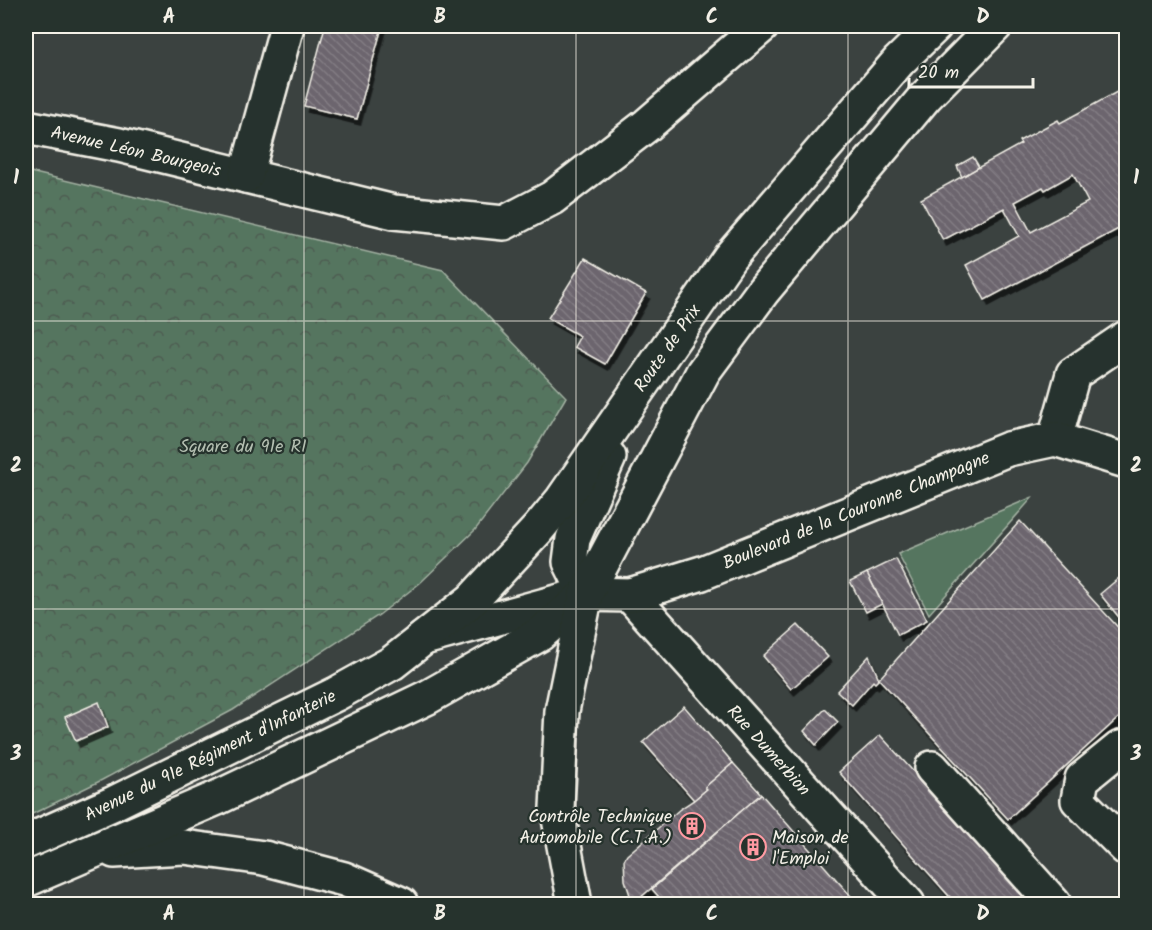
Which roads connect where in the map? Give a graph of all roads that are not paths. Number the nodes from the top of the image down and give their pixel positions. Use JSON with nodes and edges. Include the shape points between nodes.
{"nodes":[{"id":1,"x":287,"y":26,"type":"edge"},
{"id":2,"x":762,"y":26,"type":"edge"},
{"id":3,"x":935,"y":26,"type":"edge"},
{"id":4,"x":995,"y":26,"type":"edge"},
{"id":5,"x":26,"y":127,"type":"edge"},
{"id":6,"x":246,"y":176,"type":"junction"},
{"id":7,"x":1126,"y":338,"type":"edge"},
{"id":8,"x":641,"y":385,"type":"junction"},
{"id":9,"x":1055,"y":439,"type":"junction"},
{"id":10,"x":1126,"y":461,"type":"edge"},
{"id":11,"x":586,"y":594,"type":"junction"},
{"id":12,"x":630,"y":595,"type":"junction"},
{"id":13,"x":424,"y":638,"type":"junction"},
{"id":14,"x":392,"y":663,"type":"joint"},
{"id":15,"x":1126,"y":747,"type":"edge"},
{"id":16,"x":932,"y":768,"type":"dead end"},
{"id":17,"x":26,"y":842,"type":"edge"},
{"id":18,"x":1126,"y":848,"type":"edge"},
{"id":19,"x":91,"y":852,"type":"junction"},
{"id":20,"x":26,"y":856,"type":"edge"},
{"id":21,"x":26,"y":880,"type":"edge"},
{"id":22,"x":401,"y":904,"type":"edge"},
{"id":23,"x":575,"y":904,"type":"edge"},
{"id":24,"x":908,"y":904,"type":"edge"},
{"id":25,"x":1054,"y":904,"type":"edge"}],
"edges":[{"from":1,"to":6,"type":"main road"},
{"from":2,"to":6,"type":"main road","name":"Avenue Léon Bourgeois","via":[[647,125],[552,198],[504,223],[394,212]]},
{"from":3,"to":8,"type":"main road","name":"Route de Prix","via":[[899,61],[730,257]]},
{"from":4,"to":11,"type":"main road","via":[[910,115],[763,291],[703,372]]},
{"from":5,"to":6,"type":"main road","name":"Avenue Léon Bourgeois"},
{"from":7,"to":9,"type":"main road","via":[[1073,374]]},
{"from":8,"to":11,"type":"main road","via":[[573,538],[570,562]]},
{"from":8,"to":13,"type":"main road","name":"Route de Prix","via":[[538,529],[472,600]]},
{"from":9,"to":10,"type":"main road","name":"Boulevard de la Couronne Champagne"},
{"from":9,"to":12,"type":"main road","name":"Boulevard de la Couronne Champagne","via":[[1008,448],[702,573]]},
{"from":11,"to":12,"type":"main road","name":"Boulevard de la Couronne Champagne"},
{"from":11,"to":13,"type":"main road","name":"Boulevard de la Couronne Champagne"},
{"from":11,"to":19,"type":"main road","name":"Avenue du 91e Régiment d'Infanterie","via":[[540,634],[428,698],[217,798]]},
{"from":11,"to":23,"type":"main road","via":[[562,711],[557,808]]},
{"from":12,"to":24,"type":"main road","name":"Rue Dumerbion"},
{"from":13,"to":14,"type":"main road","name":"Route de Prix"},
{"from":14,"to":17,"type":"main road","name":"Avenue du 91e Régiment d'Infanterie","via":[[112,804]]},
{"from":15,"to":18,"type":"main road","via":[[1082,779],[1078,800]]},
{"from":16,"to":25,"type":"main road"},
{"from":19,"to":20,"type":"main road","name":"Avenue du 91e Régiment d'Infanterie"},
{"from":19,"to":21,"type":"main road","name":"Avenue du 91e Régiment d'Infanterie"},
{"from":19,"to":22,"type":"main road","name":"Avenue du 91e Régiment d'Infanterie","via":[[184,847],[264,858],[344,879]]}]}
